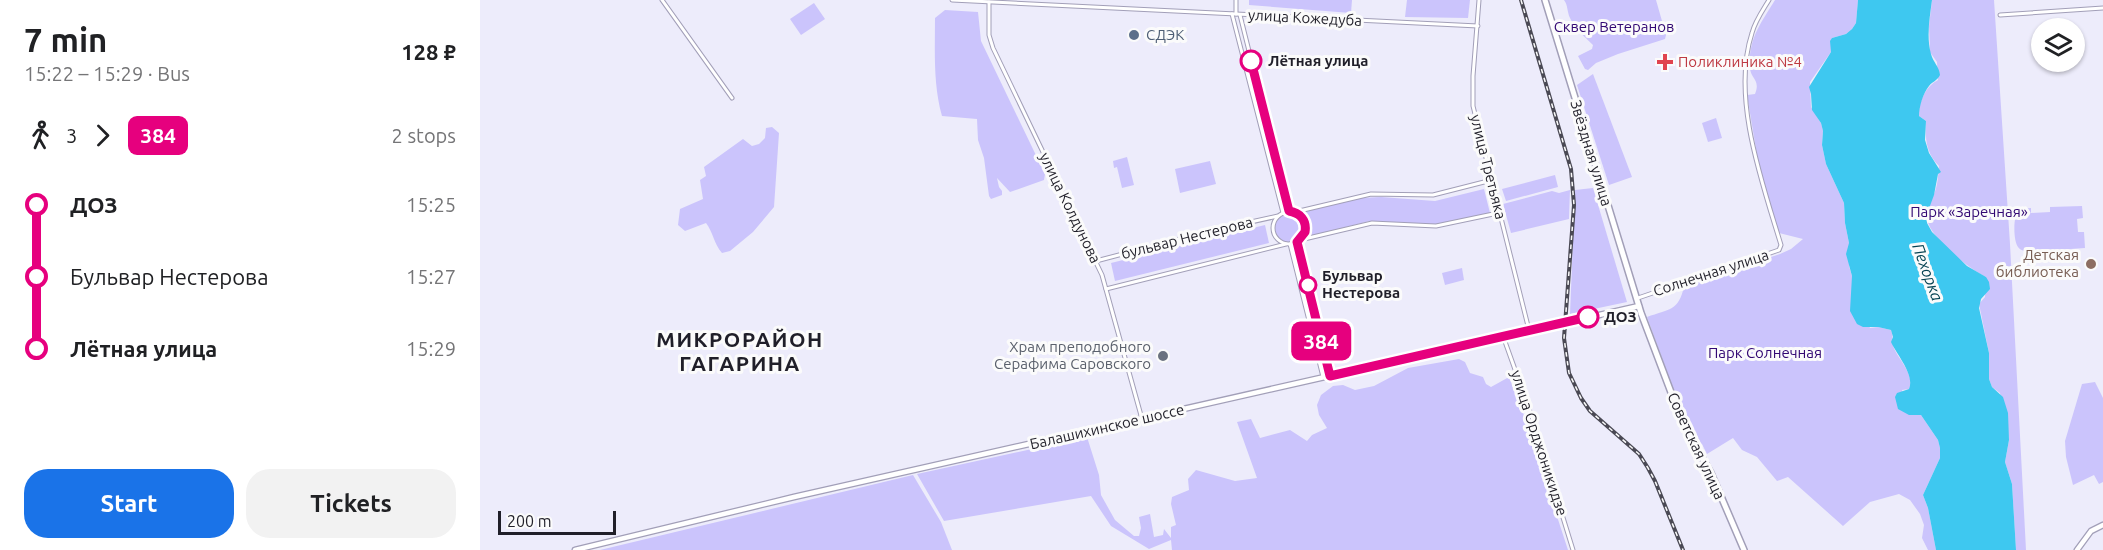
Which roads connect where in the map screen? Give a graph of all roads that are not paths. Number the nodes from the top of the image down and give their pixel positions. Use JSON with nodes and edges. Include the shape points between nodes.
{"nodes":[{"id":1,"x":662,"y":0,"type":"edge"},
{"id":2,"x":952,"y":0,"type":"edge"},
{"id":3,"x":1236,"y":0,"type":"edge"},
{"id":4,"x":1479,"y":0,"type":"edge"},
{"id":5,"x":1545,"y":0,"type":"edge"},
{"id":6,"x":1769,"y":0,"type":"edge"},
{"id":7,"x":989,"y":2,"type":"junction"},
{"id":8,"x":2103,"y":8,"type":"edge"},
{"id":9,"x":1236,"y":14,"type":"junction"},
{"id":10,"x":2000,"y":15,"type":"dead end"},
{"id":11,"x":1478,"y":26,"type":"junction"},
{"id":12,"x":732,"y":98,"type":"dead end"},
{"id":13,"x":1492,"y":180,"type":"junction"},
{"id":14,"x":1289,"y":211,"type":"junction"},
{"id":15,"x":1295,"y":212,"type":"junction"},
{"id":16,"x":1499,"y":212,"type":"junction"},
{"id":17,"x":1283,"y":213,"type":"junction"},
{"id":18,"x":1278,"y":216,"type":"junction"},
{"id":19,"x":1298,"y":241,"type":"junction"},
{"id":20,"x":1288,"y":244,"type":"junction"},
{"id":21,"x":1096,"y":261,"type":"junction"},
{"id":22,"x":1106,"y":289,"type":"junction"},
{"id":23,"x":1636,"y":298,"type":"junction"},
{"id":24,"x":1639,"y":306,"type":"junction"},
{"id":25,"x":1529,"y":330,"type":"junction"},
{"id":26,"x":1503,"y":336,"type":"junction"},
{"id":27,"x":1330,"y":376,"type":"junction"},
{"id":28,"x":1323,"y":377,"type":"junction"},
{"id":29,"x":1142,"y":419,"type":"junction"},
{"id":30,"x":2103,"y":525,"type":"edge"},
{"id":31,"x":575,"y":550,"type":"edge"},
{"id":32,"x":1573,"y":550,"type":"edge"},
{"id":33,"x":1744,"y":550,"type":"edge"},
{"id":34,"x":2077,"y":550,"type":"edge"}],
"edges":[{"from":1,"to":12,"type":"street"},
{"from":2,"to":7,"type":"street","name":"улица Кожедуба"},
{"from":3,"to":9,"type":"street"},
{"from":4,"to":11,"type":"street","name":"улица Третьяка"},
{"from":5,"to":23,"type":"main road","name":"Звёздная улица"},
{"from":6,"to":23,"type":"street","name":"Солнечная улица","via":[[1752,32],[1745,90],[1756,162],[1781,245],[1779,250]]},
{"from":7,"to":9,"type":"street","name":"улица Кожедуба"},
{"from":7,"to":21,"type":"street","name":"улица Колдунова","via":[[989,35],[994,51]]},
{"from":8,"to":10,"type":"street"},
{"from":9,"to":11,"type":"street","name":"улица Кожедуба"},
{"from":9,"to":14,"type":"street"},
{"from":9,"to":17,"type":"street"},
{"from":11,"to":13,"type":"street","name":"улица Третьяка","via":[[1473,106]]},
{"from":13,"to":15,"type":"street","via":[[1433,195],[1371,194]]},
{"from":13,"to":16,"type":"street","name":"улица Третьяка"},
{"from":14,"to":15,"type":"street"},
{"from":14,"to":17,"type":"street"},
{"from":15,"to":19,"type":"street","via":[[1306,227]]},
{"from":16,"to":19,"type":"street","via":[[1436,226],[1372,223]]},
{"from":16,"to":25,"type":"street","name":"улица Третьяка"},
{"from":17,"to":18,"type":"street"},
{"from":18,"to":20,"type":"street","via":[[1273,230],[1277,239]]},
{"from":18,"to":21,"type":"street","name":"бульвар Нестерова"},
{"from":19,"to":20,"type":"street"},
{"from":19,"to":27,"type":"street"},
{"from":20,"to":22,"type":"street","name":"бульвар Нестерова"},
{"from":20,"to":28,"type":"street"},
{"from":21,"to":22,"type":"street","name":"улица Колдунова"},
{"from":22,"to":29,"type":"street","name":"улица Колдунова"},
{"from":23,"to":24,"type":"main road","name":"Звёздная улица"},
{"from":24,"to":25,"type":"main road","name":"Балашихинское шоссе"},
{"from":24,"to":33,"type":"main road","name":"Советская улица","via":[[1683,424],[1711,473]]},
{"from":25,"to":26,"type":"main road","name":"Балашихинское шоссе"},
{"from":26,"to":27,"type":"main road","name":"Балашихинское шоссе"},
{"from":26,"to":32,"type":"street","name":"улица Орджоникидзе"},
{"from":27,"to":28,"type":"main road","name":"Балашихинское шоссе"},
{"from":28,"to":29,"type":"main road","name":"Балашихинское шоссе"},
{"from":29,"to":31,"type":"main road","name":"Балашихинское шоссе"},
{"from":30,"to":34,"type":"main road","via":[[2091,531]]}]}
